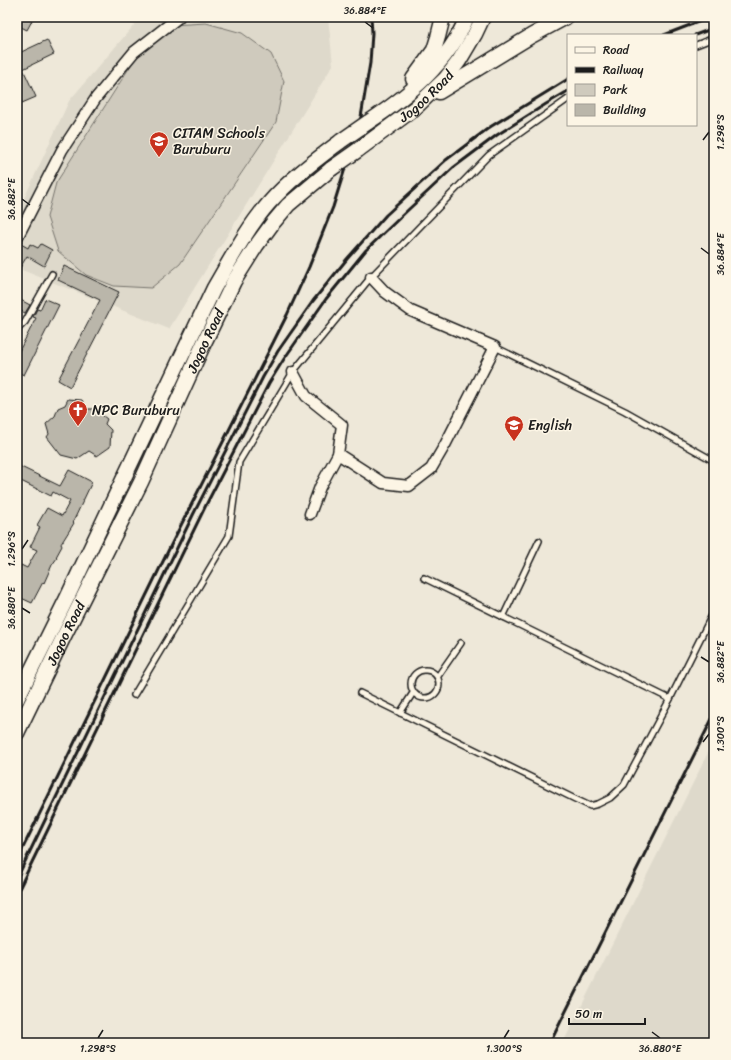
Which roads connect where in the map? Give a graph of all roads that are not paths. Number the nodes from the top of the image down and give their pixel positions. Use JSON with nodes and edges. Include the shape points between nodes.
{"nodes":[{"id":1,"x":179,"y":17,"type":"edge"},
{"id":2,"x":444,"y":17,"type":"edge"},
{"id":3,"x":467,"y":17,"type":"edge"},
{"id":4,"x":483,"y":17,"type":"edge"},
{"id":5,"x":566,"y":17,"type":"edge"},
{"id":6,"x":714,"y":38,"type":"edge"},
{"id":7,"x":697,"y":45,"type":"edge"},
{"id":8,"x":567,"y":100,"type":"edge"},
{"id":9,"x":394,"y":105,"type":"junction"},
{"id":10,"x":415,"y":108,"type":"junction"},
{"id":11,"x":17,"y":238,"type":"edge"},
{"id":12,"x":52,"y":274,"type":"dead end"},
{"id":13,"x":371,"y":277,"type":"junction"},
{"id":14,"x":17,"y":330,"type":"edge"},
{"id":15,"x":495,"y":347,"type":"junction"},
{"id":16,"x":293,"y":372,"type":"junction"},
{"id":17,"x":338,"y":454,"type":"junction"},
{"id":18,"x":714,"y":461,"type":"edge"},
{"id":19,"x":310,"y":514,"type":"dead end"},
{"id":20,"x":539,"y":541,"type":"dead end"},
{"id":21,"x":424,"y":578,"type":"dead end"},
{"id":22,"x":714,"y":610,"type":"edge"},
{"id":23,"x":503,"y":617,"type":"junction"},
{"id":24,"x":461,"y":643,"type":"dead end"},
{"id":25,"x":438,"y":676,"type":"junction"},
{"id":26,"x":360,"y":693,"type":"dead end"},
{"id":27,"x":413,"y":693,"type":"junction"},
{"id":28,"x":134,"y":696,"type":"dead end"},
{"id":29,"x":17,"y":699,"type":"edge"},
{"id":30,"x":670,"y":700,"type":"junction"},
{"id":31,"x":400,"y":713,"type":"junction"},
{"id":32,"x":17,"y":733,"type":"edge"}],
"edges":[{"from":1,"to":11,"type":"street","via":[[134,52],[96,98],[62,150]]},
{"from":2,"to":9,"type":"main road","via":[[434,50]]},
{"from":3,"to":9,"type":"main road","name":"Jogoo Road","via":[[455,42],[440,61],[418,85]]},
{"from":4,"to":10,"type":"main road","name":"Jogoo Road","via":[[459,61],[446,78]]},
{"from":5,"to":10,"type":"main road"},
{"from":6,"to":7,"type":"lane"},
{"from":8,"to":13,"type":"lane","via":[[489,155]]},
{"from":9,"to":29,"type":"main road","name":"Jogoo Road","bridge":true,"via":[[306,167],[269,203],[235,252],[214,288]]},
{"from":10,"to":32,"type":"main road","name":"Jogoo Road","bridge":true,"via":[[331,169],[288,205],[256,246],[234,281],[141,482]]},
{"from":12,"to":14,"type":"lane","via":[[25,322]]},
{"from":13,"to":15,"type":"street","via":[[385,292],[411,311]]},
{"from":13,"to":16,"type":"lane"},
{"from":15,"to":17,"type":"street","via":[[431,469],[409,486],[383,483]]},
{"from":15,"to":18,"type":"lane","via":[[624,411]]},
{"from":16,"to":17,"type":"street","via":[[306,396],[342,425]]},
{"from":16,"to":28,"type":"lane","via":[[239,462],[229,536]]},
{"from":17,"to":19,"type":"street","via":[[320,486]]},
{"from":20,"to":23,"type":"lane"},
{"from":21,"to":23,"type":"lane"},
{"from":22,"to":30,"type":"lane"},
{"from":23,"to":30,"type":"lane"},
{"from":24,"to":25,"type":"lane"},
{"from":25,"to":27,"type":"lane","via":[[440,687],[433,696],[423,699]]},
{"from":25,"to":27,"type":"lane","via":[[431,670],[421,669],[413,675],[410,684]]},
{"from":26,"to":31,"type":"lane"},
{"from":27,"to":31,"type":"lane"},
{"from":30,"to":31,"type":"lane","via":[[624,786],[610,798],[590,806]]}]}
